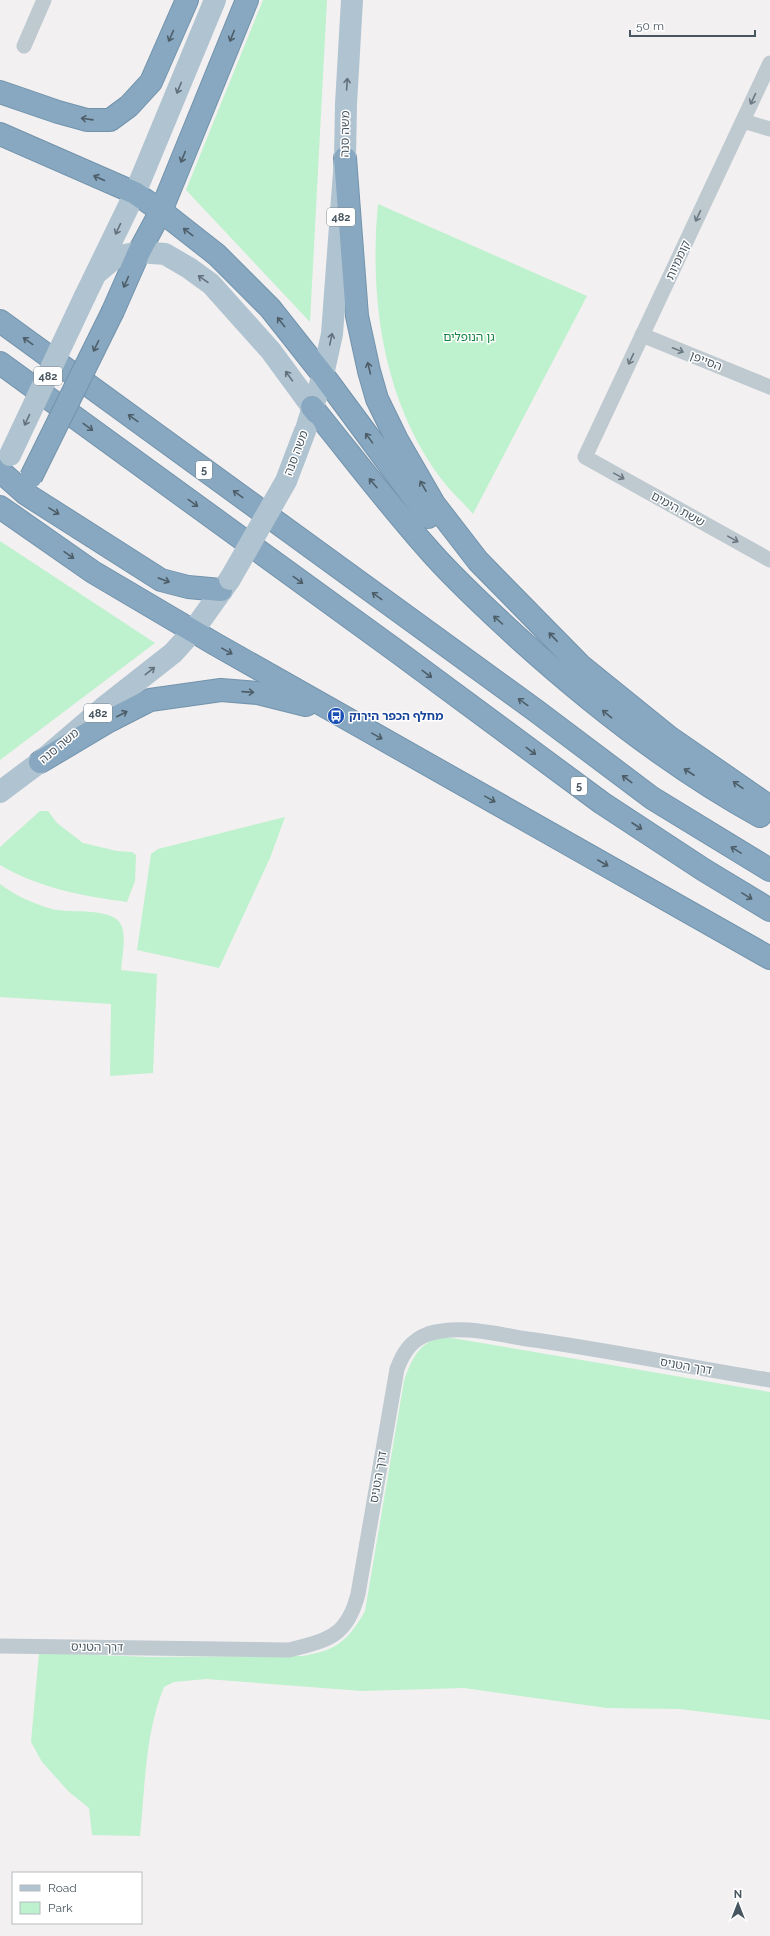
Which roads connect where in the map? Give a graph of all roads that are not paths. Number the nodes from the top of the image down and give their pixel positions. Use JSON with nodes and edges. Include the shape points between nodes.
{"nodes":[{"id":1,"x":44,"y":0,"type":"edge"},
{"id":2,"x":187,"y":0,"type":"edge"},
{"id":3,"x":215,"y":0,"type":"edge"},
{"id":4,"x":246,"y":0,"type":"edge"},
{"id":5,"x":352,"y":0,"type":"edge"},
{"id":6,"x":24,"y":46,"type":"dead end"},
{"id":7,"x":770,"y":63,"type":"edge"},
{"id":8,"x":0,"y":92,"type":"edge"},
{"id":9,"x":743,"y":121,"type":"junction"},
{"id":10,"x":770,"y":129,"type":"edge"},
{"id":11,"x":0,"y":134,"type":"edge"},
{"id":12,"x":345,"y":158,"type":"junction"},
{"id":13,"x":135,"y":194,"type":"junction"},
{"id":14,"x":161,"y":211,"type":"junction"},
{"id":15,"x":139,"y":252,"type":"junction"},
{"id":16,"x":98,"y":272,"type":"junction"},
{"id":17,"x":0,"y":321,"type":"edge"},
{"id":18,"x":642,"y":335,"type":"junction"},
{"id":19,"x":0,"y":363,"type":"edge"},
{"id":20,"x":323,"y":375,"type":"junction"},
{"id":21,"x":770,"y":387,"type":"edge"},
{"id":22,"x":312,"y":407,"type":"junction"},
{"id":23,"x":585,"y":457,"type":"joint"},
{"id":24,"x":3,"y":468,"type":"edge"},
{"id":25,"x":28,"y":485,"type":"junction"},
{"id":26,"x":0,"y":507,"type":"edge"},
{"id":27,"x":37,"y":533,"type":"junction"},
{"id":28,"x":478,"y":560,"type":"junction"},
{"id":29,"x":770,"y":560,"type":"edge"},
{"id":30,"x":225,"y":585,"type":"junction"},
{"id":31,"x":193,"y":631,"type":"junction"},
{"id":32,"x":336,"y":713,"type":"junction"},
{"id":33,"x":40,"y":762,"type":"junction"},
{"id":34,"x":0,"y":792,"type":"edge"},
{"id":35,"x":770,"y":807,"type":"edge"},
{"id":36,"x":770,"y":821,"type":"edge"},
{"id":37,"x":770,"y":870,"type":"edge"},
{"id":38,"x":770,"y":910,"type":"edge"},
{"id":39,"x":770,"y":958,"type":"edge"},
{"id":40,"x":770,"y":1380,"type":"edge"},
{"id":41,"x":0,"y":1646,"type":"edge"}],
"edges":[{"from":1,"to":6,"type":"street"},
{"from":2,"to":8,"type":"highway","one_way":true,"via":[[150,82],[128,106],[110,120],[87,120]]},
{"from":3,"to":13,"type":"main road","number":"482","one_way":true},
{"from":4,"to":14,"type":"highway","one_way":true},
{"from":12,"to":5,"type":"main road","name":"משה סנה","number":"482","one_way":true},
{"from":7,"to":9,"type":"street","name":"קוממיות","one_way":true},
{"from":9,"to":10,"type":"street"},
{"from":9,"to":18,"type":"street","name":"קוממיות","one_way":true},
{"from":13,"to":11,"type":"highway","one_way":true},
{"from":20,"to":12,"type":"main road","name":"משה סנה","number":"482","one_way":true,"via":[[332,334]]},
{"from":28,"to":12,"type":"highway","one_way":true,"via":[[434,504],[377,399],[357,316]]},
{"from":13,"to":14,"type":"highway"},
{"from":13,"to":16,"type":"main road","number":"482","one_way":true},
{"from":14,"to":15,"type":"highway"},
{"from":20,"to":14,"type":"highway","one_way":true,"via":[[265,303],[218,256]]},
{"from":15,"to":16,"type":"main road","via":[[116,257]]},
{"from":22,"to":15,"type":"main road","one_way":true,"via":[[271,351],[211,284],[165,254]]},
{"from":15,"to":25,"type":"highway","one_way":true,"bridge":true},
{"from":16,"to":24,"type":"main road","number":"482","one_way":true,"bridge":true},
{"from":37,"to":17,"type":"highway","number":"5","one_way":true,"via":[[652,798]]},
{"from":18,"to":21,"type":"street","name":"הסייפן","one_way":true},
{"from":18,"to":23,"type":"street","name":"קוממיות","one_way":true},
{"from":19,"to":38,"type":"highway","number":"5","one_way":true,"via":[[602,803]]},
{"from":20,"to":22,"type":"main road","name":"משה סנה","number":"482"},
{"from":28,"to":20,"type":"highway","one_way":true,"via":[[429,518]]},
{"from":22,"to":30,"type":"main road","name":"משה סנה","number":"482","bridge":true,"via":[[286,481]]},
{"from":36,"to":22,"type":"highway","one_way":true,"via":[[732,800],[638,738],[554,671],[479,602],[429,550]]},
{"from":23,"to":29,"type":"street","name":"ששת הימים","one_way":true},
{"from":24,"to":25,"type":"highway"},
{"from":25,"to":27,"type":"highway","via":[[25,508],[28,519]]},
{"from":25,"to":30,"type":"highway","one_way":true,"via":[[161,580],[188,587]]},
{"from":26,"to":27,"type":"highway"},
{"from":27,"to":31,"type":"highway","one_way":true,"via":[[92,572]]},
{"from":35,"to":28,"type":"highway","one_way":true,"via":[[669,737],[580,665]]},
{"from":30,"to":31,"type":"main road","name":"משה סנה","number":"482"},
{"from":31,"to":32,"type":"highway","one_way":true},
{"from":33,"to":31,"type":"main road","name":"משה סנה","number":"482","one_way":true,"via":[[173,653]]},
{"from":33,"to":32,"type":"highway","one_way":true,"via":[[150,700],[222,690],[258,693]]},
{"from":32,"to":39,"type":"highway","one_way":true},
{"from":33,"to":34,"type":"main road","name":"משה סנה","number":"482"},
{"from":40,"to":41,"type":"street","name":"דרך הטניס","via":[[471,1331],[444,1330],[427,1334],[413,1342],[403,1354],[397,1369],[358,1594],[347,1623],[336,1634],[324,1641],[289,1650]]}]}
